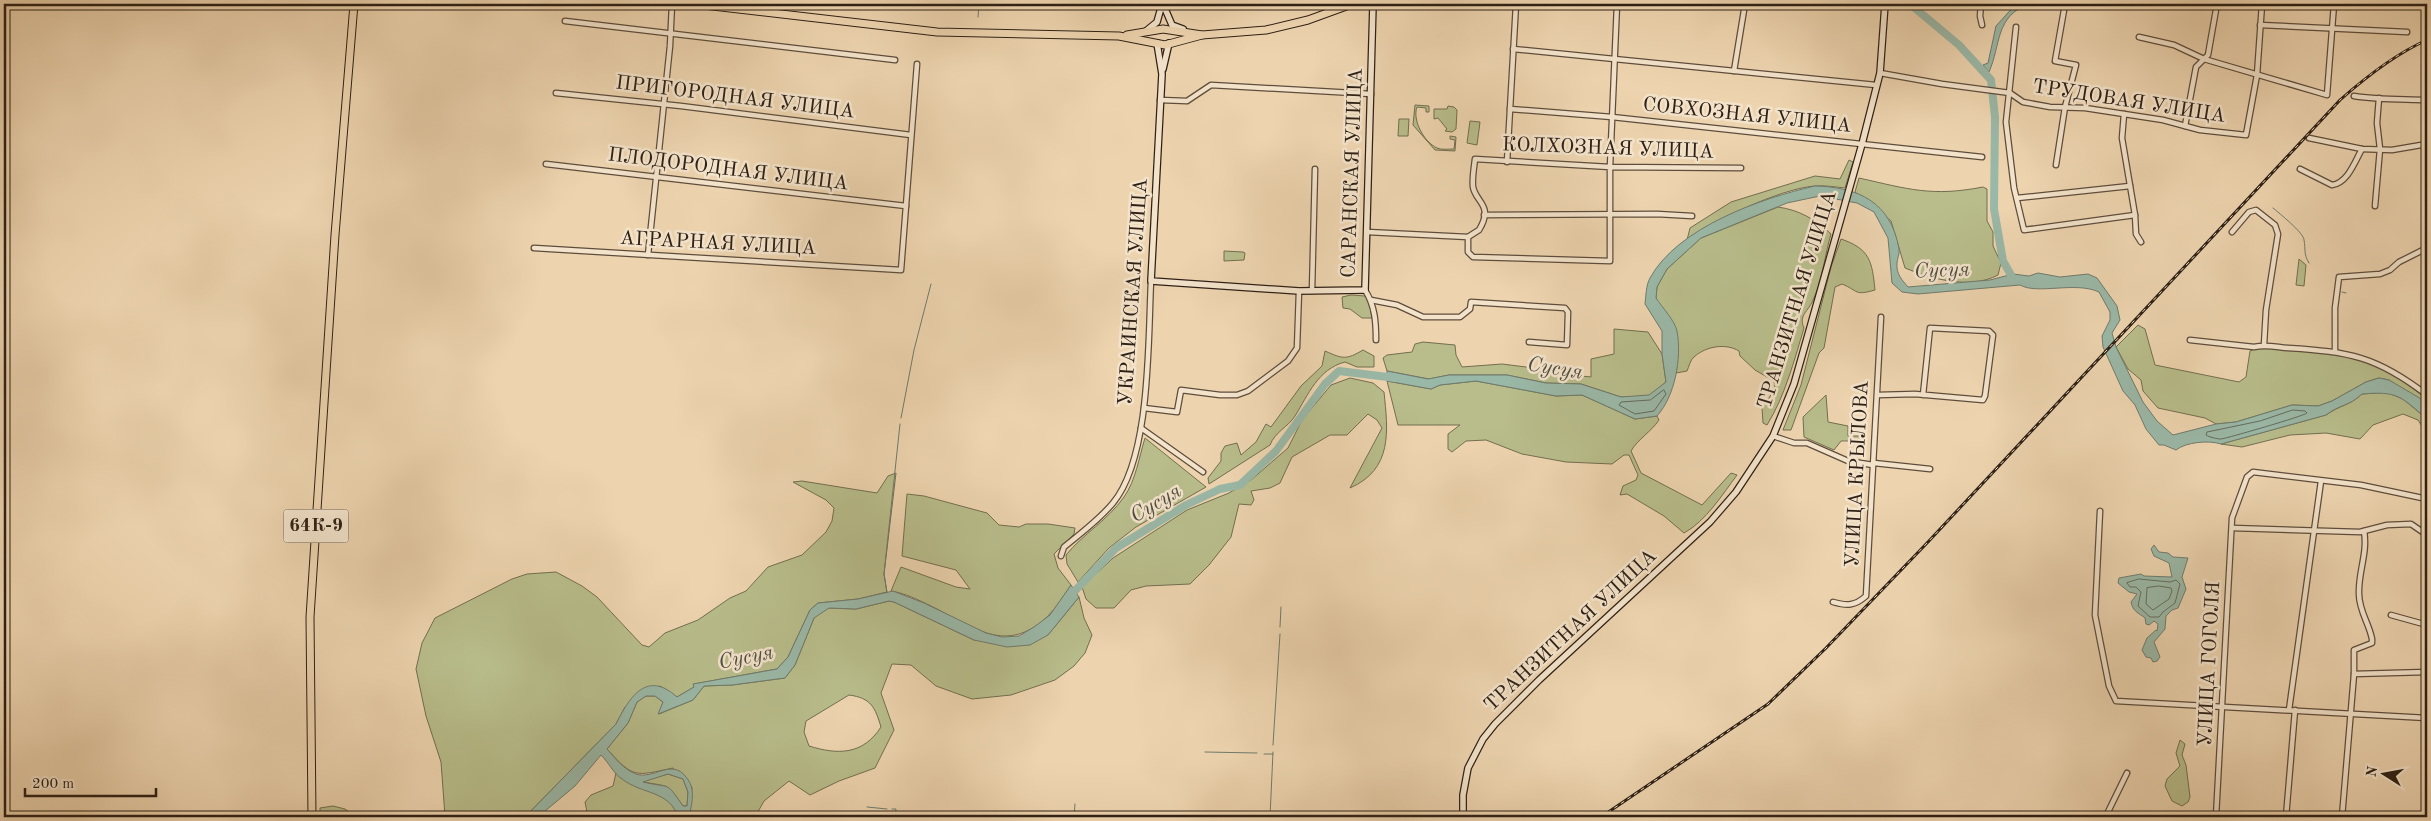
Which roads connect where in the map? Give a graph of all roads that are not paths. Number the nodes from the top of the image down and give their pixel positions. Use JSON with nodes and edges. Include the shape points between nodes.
{"nodes":[{"id":1,"x":672,"y":4,"type":"edge"},
{"id":2,"x":695,"y":4,"type":"edge"},
{"id":3,"x":1162,"y":4,"type":"edge"},
{"id":4,"x":1352,"y":4,"type":"edge"},
{"id":5,"x":1373,"y":4,"type":"edge"},
{"id":6,"x":1516,"y":4,"type":"edge"},
{"id":7,"x":1617,"y":4,"type":"edge"},
{"id":8,"x":1745,"y":4,"type":"edge"},
{"id":9,"x":1885,"y":4,"type":"edge"},
{"id":10,"x":1981,"y":4,"type":"edge"},
{"id":11,"x":2217,"y":4,"type":"edge"},
{"id":12,"x":2262,"y":4,"type":"edge"},
{"id":13,"x":2334,"y":4,"type":"edge"},
{"id":14,"x":355,"y":5,"type":"edge"},
{"id":15,"x":2064,"y":10,"type":"dead end"},
{"id":16,"x":565,"y":21,"type":"dead end"},
{"id":17,"x":1982,"y":25,"type":"dead end"},
{"id":18,"x":2260,"y":25,"type":"junction"},
{"id":19,"x":2016,"y":27,"type":"dead end"},
{"id":20,"x":2332,"y":29,"type":"junction"},
{"id":21,"x":1158,"y":30,"type":"junction"},
{"id":22,"x":1169,"y":31,"type":"junction"},
{"id":23,"x":1143,"y":32,"type":"junction"},
{"id":24,"x":2407,"y":32,"type":"dead end"},
{"id":25,"x":671,"y":33,"type":"junction"},
{"id":26,"x":1202,"y":35,"type":"junction"},
{"id":27,"x":1120,"y":36,"type":"junction"},
{"id":28,"x":2139,"y":37,"type":"dead end"},
{"id":29,"x":1157,"y":42,"type":"junction"},
{"id":30,"x":1170,"y":43,"type":"junction"},
{"id":31,"x":1513,"y":49,"type":"junction"},
{"id":32,"x":1615,"y":59,"type":"junction"},
{"id":33,"x":2204,"y":59,"type":"junction"},
{"id":34,"x":895,"y":60,"type":"dead end"},
{"id":35,"x":917,"y":64,"type":"dead end"},
{"id":36,"x":1734,"y":71,"type":"junction"},
{"id":37,"x":1880,"y":72,"type":"junction"},
{"id":38,"x":1162,"y":74,"type":"junction"},
{"id":39,"x":2257,"y":75,"type":"junction"},
{"id":40,"x":1876,"y":85,"type":"junction"},
{"id":41,"x":556,"y":93,"type":"dead end"},
{"id":42,"x":1371,"y":94,"type":"junction"},
{"id":43,"x":2010,"y":94,"type":"junction"},
{"id":44,"x":2354,"y":96,"type":"dead end"},
{"id":45,"x":2379,"y":98,"type":"junction"},
{"id":46,"x":1160,"y":100,"type":"junction"},
{"id":47,"x":2427,"y":100,"type":"edge"},
{"id":48,"x":664,"y":104,"type":"junction"},
{"id":49,"x":2066,"y":107,"type":"junction"},
{"id":50,"x":1510,"y":109,"type":"junction"},
{"id":51,"x":2124,"y":114,"type":"junction"},
{"id":52,"x":1612,"y":117,"type":"junction"},
{"id":53,"x":2184,"y":126,"type":"junction"},
{"id":54,"x":911,"y":135,"type":"junction"},
{"id":55,"x":2310,"y":138,"type":"dead end"},
{"id":56,"x":1862,"y":144,"type":"junction"},
{"id":57,"x":2427,"y":144,"type":"edge"},
{"id":58,"x":2362,"y":149,"type":"junction"},
{"id":59,"x":2380,"y":149,"type":"junction"},
{"id":60,"x":1982,"y":157,"type":"dead end"},
{"id":61,"x":1507,"y":162,"type":"junction"},
{"id":62,"x":546,"y":164,"type":"dead end"},
{"id":63,"x":2056,"y":165,"type":"dead end"},
{"id":64,"x":1610,"y":167,"type":"junction"},
{"id":65,"x":1740,"y":168,"type":"dead end"},
{"id":66,"x":1314,"y":169,"type":"dead end"},
{"id":67,"x":2300,"y":169,"type":"dead end"},
{"id":68,"x":657,"y":176,"type":"junction"},
{"id":69,"x":2130,"y":186,"type":"junction"},
{"id":70,"x":2017,"y":198,"type":"junction"},
{"id":71,"x":906,"y":206,"type":"junction"},
{"id":72,"x":2375,"y":206,"type":"dead end"},
{"id":73,"x":1611,"y":214,"type":"junction"},
{"id":74,"x":1484,"y":215,"type":"junction"},
{"id":75,"x":2135,"y":215,"type":"junction"},
{"id":76,"x":1692,"y":216,"type":"dead end"},
{"id":77,"x":1367,"y":232,"type":"junction"},
{"id":78,"x":2232,"y":232,"type":"dead end"},
{"id":79,"x":1468,"y":237,"type":"junction"},
{"id":80,"x":2141,"y":242,"type":"dead end"},
{"id":81,"x":534,"y":248,"type":"dead end"},
{"id":82,"x":2427,"y":248,"type":"edge"},
{"id":83,"x":648,"y":256,"type":"junction"},
{"id":84,"x":1151,"y":280,"type":"junction"},
{"id":85,"x":1365,"y":290,"type":"junction"},
{"id":86,"x":1299,"y":291,"type":"junction"},
{"id":87,"x":1312,"y":291,"type":"junction"},
{"id":88,"x":1371,"y":300,"type":"junction"},
{"id":89,"x":1881,"y":317,"type":"dead end"},
{"id":90,"x":1376,"y":340,"type":"dead end"},
{"id":91,"x":2190,"y":340,"type":"dead end"},
{"id":92,"x":1529,"y":342,"type":"dead end"},
{"id":93,"x":2264,"y":345,"type":"junction"},
{"id":94,"x":2335,"y":351,"type":"junction"},
{"id":95,"x":1878,"y":395,"type":"junction"},
{"id":96,"x":1923,"y":395,"type":"junction"},
{"id":97,"x":2427,"y":395,"type":"edge"},
{"id":98,"x":1144,"y":408,"type":"junction"},
{"id":99,"x":1141,"y":428,"type":"junction"},
{"id":100,"x":1773,"y":436,"type":"junction"},
{"id":101,"x":1874,"y":464,"type":"junction"},
{"id":102,"x":1930,"y":469,"type":"dead end"},
{"id":103,"x":1203,"y":472,"type":"dead end"},
{"id":104,"x":2320,"y":481,"type":"junction"},
{"id":105,"x":2427,"y":499,"type":"edge"},
{"id":106,"x":2100,"y":511,"type":"dead end"},
{"id":107,"x":2232,"y":528,"type":"junction"},
{"id":108,"x":2364,"y":531,"type":"junction"},
{"id":109,"x":2314,"y":532,"type":"junction"},
{"id":110,"x":2427,"y":535,"type":"edge"},
{"id":111,"x":1061,"y":556,"type":"dead end"},
{"id":112,"x":1833,"y":602,"type":"dead end"},
{"id":113,"x":2390,"y":614,"type":"dead end"},
{"id":114,"x":2427,"y":625,"type":"edge"},
{"id":115,"x":2427,"y":672,"type":"edge"},
{"id":116,"x":2354,"y":674,"type":"junction"},
{"id":117,"x":2223,"y":706,"type":"junction"},
{"id":118,"x":2289,"y":710,"type":"junction"},
{"id":119,"x":2295,"y":710,"type":"junction"},
{"id":120,"x":2351,"y":713,"type":"junction"},
{"id":121,"x":2427,"y":718,"type":"edge"},
{"id":122,"x":2127,"y":773,"type":"dead end"},
{"id":123,"x":312,"y":817,"type":"edge"},
{"id":124,"x":1463,"y":817,"type":"edge"},
{"id":125,"x":2103,"y":817,"type":"edge"},
{"id":126,"x":2216,"y":817,"type":"edge"},
{"id":127,"x":2286,"y":817,"type":"edge"},
{"id":128,"x":2342,"y":817,"type":"edge"}],
"edges":[{"from":1,"to":25,"type":"street"},
{"from":2,"to":27,"type":"main road","via":[[937,32]]},
{"from":3,"to":21,"type":"main road","name":"УКРАИНСКАЯ УЛИЦА"},
{"from":3,"to":22,"type":"main road"},
{"from":3,"to":23,"type":"main road","via":[[1154,25]]},
{"from":3,"to":26,"type":"main road","via":[[1172,25]]},
{"from":4,"to":26,"type":"main road","via":[[1308,20],[1266,30]]},
{"from":5,"to":42,"type":"main road","name":"САРАНСКАЯ УЛИЦА"},
{"from":6,"to":31,"type":"street"},
{"from":7,"to":32,"type":"street"},
{"from":8,"to":36,"type":"street"},
{"from":9,"to":37,"type":"main road","name":"ТРАНЗИТНАЯ УЛИЦА"},
{"from":10,"to":17,"type":"street"},
{"from":11,"to":33,"type":"street","via":[[2208,56]]},
{"from":12,"to":18,"type":"street"},
{"from":13,"to":20,"type":"street"},
{"from":14,"to":123,"type":"main road","number":"64К-9","via":[[336,226],[310,617]]},
{"from":15,"to":49,"type":"street","via":[[2055,61],[2076,65]]},
{"from":16,"to":25,"type":"street"},
{"from":18,"to":20,"type":"street"},
{"from":18,"to":39,"type":"street"},
{"from":19,"to":43,"type":"street"},
{"from":20,"to":24,"type":"street"},
{"from":20,"to":39,"type":"street","via":[[2328,95]]},
{"from":21,"to":22,"type":"main road"},
{"from":21,"to":23,"type":"main road"},
{"from":21,"to":29,"type":"main road","name":"УКРАИНСКАЯ УЛИЦА"},
{"from":22,"to":26,"type":"main road"},
{"from":22,"to":30,"type":"main road"},
{"from":23,"to":27,"type":"main road"},
{"from":25,"to":34,"type":"street"},
{"from":25,"to":48,"type":"street"},
{"from":26,"to":30,"type":"main road"},
{"from":27,"to":29,"type":"main road"},
{"from":28,"to":33,"type":"street","via":[[2174,45]]},
{"from":29,"to":30,"type":"main road","via":[[1162,45]]},
{"from":29,"to":38,"type":"main road","name":"УКРАИНСКАЯ УЛИЦА"},
{"from":30,"to":38,"type":"main road"},
{"from":31,"to":32,"type":"street"},
{"from":31,"to":50,"type":"street"},
{"from":32,"to":36,"type":"street"},
{"from":32,"to":52,"type":"street"},
{"from":33,"to":39,"type":"street"},
{"from":33,"to":53,"type":"street","via":[[2196,67]]},
{"from":35,"to":54,"type":"street"},
{"from":36,"to":40,"type":"street"},
{"from":37,"to":40,"type":"main road","name":"ТРАНЗИТНАЯ УЛИЦА"},
{"from":37,"to":43,"type":"street","name":"ТРУДОВАЯ УЛИЦА"},
{"from":38,"to":46,"type":"main road","name":"УКРАИНСКАЯ УЛИЦА"},
{"from":39,"to":53,"type":"street","name":"ТРУДОВАЯ УЛИЦА","via":[[2246,135]]},
{"from":40,"to":56,"type":"main road","name":"ТРАНЗИТНАЯ УЛИЦА"},
{"from":41,"to":48,"type":"street","name":"ПРИГОРОДНАЯ УЛИЦА"},
{"from":42,"to":46,"type":"street","via":[[1211,85],[1187,101]]},
{"from":42,"to":77,"type":"main road","name":"САРАНСКАЯ УЛИЦА"},
{"from":43,"to":49,"type":"street","name":"ТРУДОВАЯ УЛИЦА","via":[[2022,102]]},
{"from":43,"to":70,"type":"street","via":[[2006,122]]},
{"from":44,"to":45,"type":"street"},
{"from":45,"to":47,"type":"street"},
{"from":45,"to":59,"type":"street","via":[[2377,124]]},
{"from":46,"to":84,"type":"main road","name":"УКРАИНСКАЯ УЛИЦА"},
{"from":48,"to":54,"type":"street","name":"ПРИГОРОДНАЯ УЛИЦА"},
{"from":48,"to":68,"type":"street"},
{"from":49,"to":51,"type":"street","name":"ТРУДОВАЯ УЛИЦА"},
{"from":49,"to":63,"type":"street"},
{"from":50,"to":52,"type":"street","name":"СОВХОЗНАЯ УЛИЦА"},
{"from":50,"to":61,"type":"street"},
{"from":51,"to":53,"type":"street","name":"ТРУДОВАЯ УЛИЦА"},
{"from":51,"to":69,"type":"street","via":[[2122,138]]},
{"from":52,"to":56,"type":"street","name":"СОВХОЗНАЯ УЛИЦА"},
{"from":52,"to":64,"type":"street"},
{"from":54,"to":71,"type":"street"},
{"from":55,"to":58,"type":"street"},
{"from":56,"to":60,"type":"street","name":"СОВХОЗНАЯ УЛИЦА"},
{"from":56,"to":100,"type":"main road","name":"ТРАНЗИТНАЯ УЛИЦА","via":[[1794,384]]},
{"from":57,"to":59,"type":"street"},
{"from":58,"to":59,"type":"street"},
{"from":58,"to":67,"type":"street","via":[[2348,175],[2336,185]]},
{"from":59,"to":72,"type":"street"},
{"from":61,"to":64,"type":"street","name":"КОЛХОЗНАЯ УЛИЦА"},
{"from":61,"to":74,"type":"street","name":"КОЛХОЗНАЯ УЛИЦА","via":[[1475,159],[1474,189],[1484,203]]},
{"from":62,"to":68,"type":"street","name":"ПЛОДОРОДНАЯ УЛИЦА"},
{"from":64,"to":65,"type":"street","name":"КОЛХОЗНАЯ УЛИЦА"},
{"from":64,"to":73,"type":"street"},
{"from":66,"to":87,"type":"street"},
{"from":68,"to":71,"type":"street","name":"ПЛОДОРОДНАЯ УЛИЦА"},
{"from":68,"to":83,"type":"street"},
{"from":69,"to":70,"type":"street"},
{"from":69,"to":75,"type":"street"},
{"from":70,"to":75,"type":"street","via":[[2024,230]]},
{"from":71,"to":83,"type":"street","name":"АГРАРНАЯ УЛИЦА","via":[[901,270]]},
{"from":73,"to":74,"type":"street"},
{"from":73,"to":76,"type":"street"},
{"from":73,"to":79,"type":"street","via":[[1610,261],[1473,257],[1468,252]]},
{"from":74,"to":79,"type":"street","via":[[1479,230]]},
{"from":75,"to":80,"type":"street","via":[[2136,234]]},
{"from":77,"to":79,"type":"street"},
{"from":77,"to":85,"type":"main road","name":"САРАНСКАЯ УЛИЦА"},
{"from":78,"to":93,"type":"street","via":[[2249,212],[2256,210],[2275,226],[2278,234]]},
{"from":81,"to":83,"type":"street","name":"АГРАРНАЯ УЛИЦА"},
{"from":82,"to":94,"type":"street","via":[[2380,274],[2339,278]]},
{"from":84,"to":86,"type":"main road"},
{"from":84,"to":98,"type":"street","name":"УКРАИНСКАЯ УЛИЦА"},
{"from":85,"to":87,"type":"main road"},
{"from":85,"to":88,"type":"street","name":"САРАНСКАЯ УЛИЦА"},
{"from":86,"to":87,"type":"main road"},
{"from":86,"to":98,"type":"street","via":[[1297,348],[1288,361],[1248,391],[1237,395],[1181,390],[1177,412]]},
{"from":88,"to":90,"type":"street","name":"САРАНСКАЯ УЛИЦА"},
{"from":88,"to":92,"type":"street","via":[[1397,305],[1423,317],[1440,318],[1460,317],[1470,309],[1471,302],[1565,308],[1568,312],[1567,345]]},
{"from":89,"to":95,"type":"street","name":"УЛИЦА КРЫЛОВА"},
{"from":91,"to":93,"type":"street","via":[[2254,347]]},
{"from":93,"to":94,"type":"street"},
{"from":94,"to":97,"type":"street","via":[[2392,370]]},
{"from":95,"to":96,"type":"street"},
{"from":95,"to":101,"type":"street","name":"УЛИЦА КРЫЛОВА"},
{"from":96,"to":96,"type":"street","via":[[1930,328],[1989,331],[1994,335],[1982,400]]},
{"from":98,"to":99,"type":"street","name":"УКРАИНСКАЯ УЛИЦА"},
{"from":99,"to":103,"type":"street"},
{"from":99,"to":111,"type":"street","name":"УКРАИНСКАЯ УЛИЦА","via":[[1126,483],[1113,503],[1064,547]]},
{"from":100,"to":101,"type":"street","via":[[1794,443],[1807,443],[1848,461]]},
{"from":100,"to":124,"type":"main road","name":"ТРАНЗИТНАЯ УЛИЦА","via":[[1736,492],[1710,522],[1495,724],[1468,768]]},
{"from":101,"to":102,"type":"street"},
{"from":101,"to":112,"type":"street","name":"УЛИЦА КРЫЛОВА","via":[[1866,596],[1846,606]]},
{"from":104,"to":105,"type":"street","via":[[2386,489]]},
{"from":104,"to":107,"type":"street","name":"УЛИЦА ГОГОЛЯ","via":[[2253,472],[2247,477],[2233,512]]},
{"from":104,"to":109,"type":"street"},
{"from":106,"to":117,"type":"street","via":[[2095,615],[2109,686],[2116,701]]},
{"from":107,"to":109,"type":"street"},
{"from":107,"to":117,"type":"street","name":"УЛИЦА ГОГОЛЯ"},
{"from":108,"to":109,"type":"street"},
{"from":108,"to":110,"type":"street","via":[[2386,525],[2411,524]]},
{"from":108,"to":116,"type":"street","via":[[2367,545],[2358,592],[2372,644],[2354,650]]},
{"from":109,"to":118,"type":"street"},
{"from":113,"to":114,"type":"street"},
{"from":115,"to":116,"type":"street"},
{"from":116,"to":120,"type":"street"},
{"from":117,"to":118,"type":"street"},
{"from":117,"to":126,"type":"street","name":"УЛИЦА ГОГОЛЯ"},
{"from":118,"to":119,"type":"street"},
{"from":119,"to":120,"type":"street"},
{"from":119,"to":127,"type":"street"},
{"from":120,"to":121,"type":"street"},
{"from":120,"to":128,"type":"street"},
{"from":122,"to":125,"type":"street"}]}
